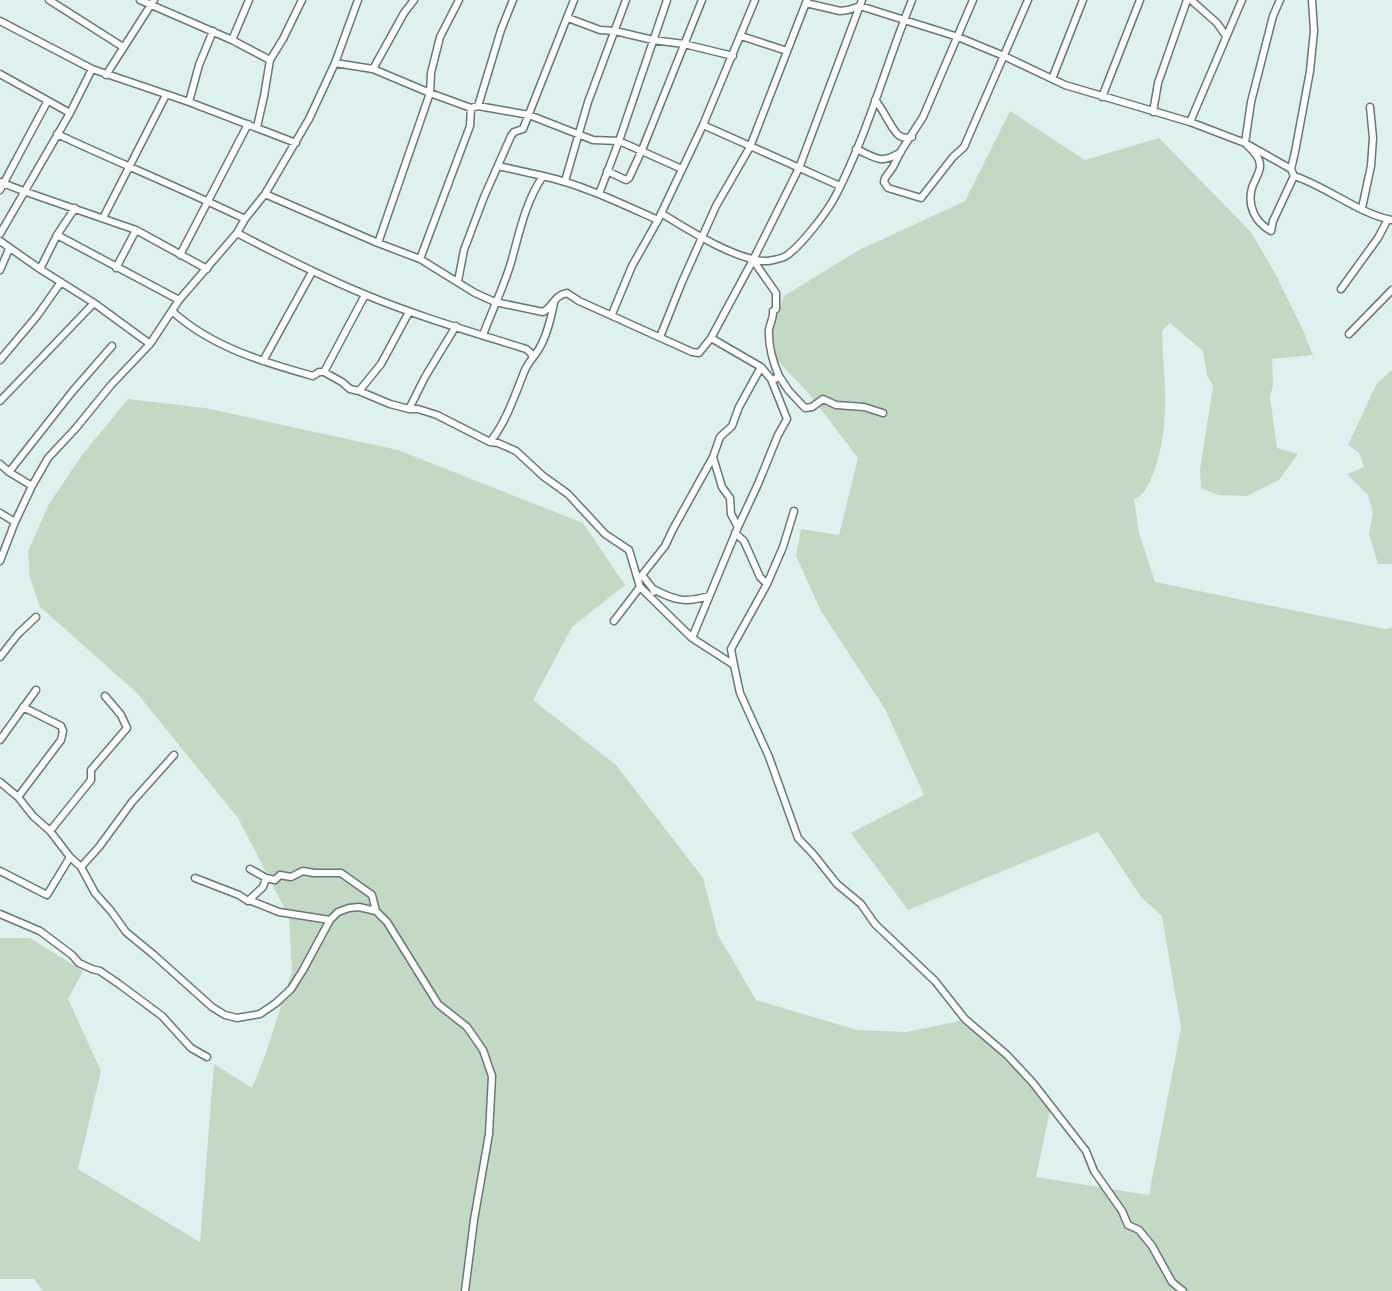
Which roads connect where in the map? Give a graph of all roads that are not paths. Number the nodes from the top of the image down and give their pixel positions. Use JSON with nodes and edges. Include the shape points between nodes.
{"nodes":[{"id":1,"x":49,"y":0,"type":"edge"},
{"id":2,"x":140,"y":0,"type":"edge"},
{"id":3,"x":249,"y":0,"type":"edge"},
{"id":4,"x":302,"y":0,"type":"edge"},
{"id":5,"x":358,"y":0,"type":"edge"},
{"id":6,"x":414,"y":0,"type":"edge"},
{"id":7,"x":459,"y":0,"type":"edge"},
{"id":8,"x":513,"y":0,"type":"edge"},
{"id":9,"x":574,"y":0,"type":"edge"},
{"id":10,"x":626,"y":0,"type":"edge"},
{"id":11,"x":667,"y":0,"type":"edge"},
{"id":12,"x":702,"y":0,"type":"edge"},
{"id":13,"x":755,"y":0,"type":"edge"},
{"id":14,"x":912,"y":0,"type":"edge"},
{"id":15,"x":973,"y":0,"type":"edge"},
{"id":16,"x":1028,"y":0,"type":"edge"},
{"id":17,"x":1083,"y":0,"type":"edge"},
{"id":18,"x":1140,"y":0,"type":"edge"},
{"id":19,"x":1187,"y":0,"type":"edge"},
{"id":20,"x":1191,"y":0,"type":"edge"},
{"id":21,"x":1242,"y":0,"type":"edge"},
{"id":22,"x":1280,"y":0,"type":"edge"},
{"id":23,"x":1312,"y":0,"type":"edge"},
{"id":24,"x":807,"y":1,"type":"edge"},
{"id":25,"x":153,"y":3,"type":"edge"},
{"id":26,"x":861,"y":3,"type":"edge"},
{"id":27,"x":568,"y":18,"type":"junction"},
{"id":28,"x":904,"y":20,"type":"junction"},
{"id":29,"x":0,"y":22,"type":"edge"},
{"id":30,"x":213,"y":31,"type":"junction"},
{"id":31,"x":615,"y":31,"type":"junction"},
{"id":32,"x":741,"y":36,"type":"junction"},
{"id":33,"x":1226,"y":36,"type":"junction"},
{"id":34,"x":958,"y":37,"type":"junction"},
{"id":35,"x":232,"y":40,"type":"junction"},
{"id":36,"x":653,"y":40,"type":"junction"},
{"id":37,"x":684,"y":44,"type":"junction"},
{"id":38,"x":123,"y":47,"type":"junction"},
{"id":39,"x":787,"y":51,"type":"junction"},
{"id":40,"x":733,"y":56,"type":"junction"},
{"id":41,"x":1004,"y":56,"type":"junction"},
{"id":42,"x":270,"y":60,"type":"junction"},
{"id":43,"x":335,"y":62,"type":"junction"},
{"id":44,"x":92,"y":69,"type":"junction"},
{"id":45,"x":372,"y":69,"type":"junction"},
{"id":46,"x":106,"y":75,"type":"junction"},
{"id":47,"x":1,"y":77,"type":"edge"},
{"id":48,"x":1052,"y":79,"type":"junction"},
{"id":49,"x":430,"y":93,"type":"junction"},
{"id":50,"x":166,"y":95,"type":"junction"},
{"id":51,"x":1102,"y":97,"type":"junction"},
{"id":52,"x":875,"y":100,"type":"junction"},
{"id":53,"x":47,"y":102,"type":"junction"},
{"id":54,"x":188,"y":102,"type":"junction"},
{"id":55,"x":474,"y":107,"type":"junction"},
{"id":56,"x":1370,"y":107,"type":"dead end"},
{"id":57,"x":1154,"y":112,"type":"junction"},
{"id":58,"x":70,"y":113,"type":"junction"},
{"id":59,"x":529,"y":115,"type":"junction"},
{"id":60,"x":1190,"y":122,"type":"junction"},
{"id":61,"x":248,"y":124,"type":"junction"},
{"id":62,"x":703,"y":125,"type":"junction"},
{"id":63,"x":257,"y":128,"type":"junction"},
{"id":64,"x":57,"y":134,"type":"junction"},
{"id":65,"x":578,"y":135,"type":"junction"},
{"id":66,"x":912,"y":137,"type":"junction"},
{"id":67,"x":619,"y":141,"type":"junction"},
{"id":68,"x":296,"y":143,"type":"junction"},
{"id":69,"x":1245,"y":143,"type":"junction"},
{"id":70,"x":750,"y":147,"type":"junction"},
{"id":71,"x":856,"y":148,"type":"junction"},
{"id":72,"x":642,"y":150,"type":"junction"},
{"id":73,"x":901,"y":151,"type":"junction"},
{"id":74,"x":498,"y":166,"type":"junction"},
{"id":75,"x":129,"y":168,"type":"junction"},
{"id":76,"x":799,"y":168,"type":"junction"},
{"id":77,"x":682,"y":169,"type":"junction"},
{"id":78,"x":1291,"y":169,"type":"junction"},
{"id":79,"x":607,"y":171,"type":"junction"},
{"id":80,"x":543,"y":176,"type":"junction"},
{"id":81,"x":1294,"y":176,"type":"junction"},
{"id":82,"x":565,"y":181,"type":"junction"},
{"id":83,"x":2,"y":183,"type":"edge"},
{"id":84,"x":840,"y":186,"type":"junction"},
{"id":85,"x":0,"y":190,"type":"edge"},
{"id":86,"x":26,"y":192,"type":"junction"},
{"id":87,"x":266,"y":194,"type":"junction"},
{"id":88,"x":599,"y":194,"type":"junction"},
{"id":89,"x":208,"y":201,"type":"junction"},
{"id":90,"x":75,"y":208,"type":"junction"},
{"id":91,"x":1362,"y":208,"type":"junction"},
{"id":92,"x":659,"y":217,"type":"junction"},
{"id":93,"x":103,"y":218,"type":"junction"},
{"id":94,"x":244,"y":219,"type":"junction"},
{"id":95,"x":1390,"y":220,"type":"edge"},
{"id":96,"x":136,"y":230,"type":"junction"},
{"id":97,"x":237,"y":233,"type":"junction"},
{"id":98,"x":0,"y":234,"type":"edge"},
{"id":99,"x":57,"y":235,"type":"junction"},
{"id":100,"x":702,"y":238,"type":"junction"},
{"id":101,"x":0,"y":242,"type":"edge"},
{"id":102,"x":378,"y":243,"type":"junction"},
{"id":103,"x":9,"y":249,"type":"junction"},
{"id":104,"x":180,"y":255,"type":"junction"},
{"id":105,"x":420,"y":259,"type":"junction"},
{"id":106,"x":753,"y":260,"type":"junction"},
{"id":107,"x":116,"y":268,"type":"junction"},
{"id":108,"x":206,"y":268,"type":"junction"},
{"id":109,"x":40,"y":269,"type":"junction"},
{"id":110,"x":0,"y":270,"type":"edge"},
{"id":111,"x":312,"y":272,"type":"junction"},
{"id":112,"x":458,"y":281,"type":"junction"},
{"id":113,"x":62,"y":282,"type":"junction"},
{"id":114,"x":1341,"y":289,"type":"dead end"},
{"id":115,"x":1392,"y":290,"type":"edge"},
{"id":116,"x":365,"y":295,"type":"junction"},
{"id":117,"x":180,"y":300,"type":"junction"},
{"id":118,"x":495,"y":302,"type":"junction"},
{"id":119,"x":554,"y":302,"type":"junction"},
{"id":120,"x":94,"y":303,"type":"junction"},
{"id":121,"x":173,"y":312,"type":"junction"},
{"id":122,"x":409,"y":312,"type":"junction"},
{"id":123,"x":612,"y":314,"type":"junction"},
{"id":124,"x":456,"y":326,"type":"junction"},
{"id":125,"x":1349,"y":334,"type":"dead end"},
{"id":126,"x":483,"y":335,"type":"junction"},
{"id":127,"x":660,"y":337,"type":"junction"},
{"id":128,"x":711,"y":338,"type":"junction"},
{"id":129,"x":150,"y":344,"type":"junction"},
{"id":130,"x":112,"y":346,"type":"dead end"},
{"id":131,"x":532,"y":356,"type":"junction"},
{"id":132,"x":0,"y":360,"type":"edge"},
{"id":133,"x":263,"y":361,"type":"junction"},
{"id":134,"x":760,"y":367,"type":"junction"},
{"id":135,"x":324,"y":372,"type":"junction"},
{"id":136,"x":779,"y":376,"type":"junction"},
{"id":137,"x":772,"y":381,"type":"junction"},
{"id":138,"x":359,"y":391,"type":"junction"},
{"id":139,"x":0,"y":401,"type":"edge"},
{"id":140,"x":409,"y":409,"type":"junction"},
{"id":141,"x":883,"y":413,"type":"dead end"},
{"id":142,"x":490,"y":442,"type":"junction"},
{"id":143,"x":714,"y":457,"type":"junction"},
{"id":144,"x":0,"y":464,"type":"edge"},
{"id":145,"x":9,"y":472,"type":"junction"},
{"id":146,"x":32,"y":486,"type":"junction"},
{"id":147,"x":794,"y":511,"type":"dead end"},
{"id":148,"x":0,"y":513,"type":"edge"},
{"id":149,"x":15,"y":522,"type":"junction"},
{"id":150,"x":737,"y":530,"type":"junction"},
{"id":151,"x":0,"y":561,"type":"edge"},
{"id":152,"x":640,"y":578,"type":"junction"},
{"id":153,"x":767,"y":584,"type":"junction"},
{"id":154,"x":640,"y":587,"type":"junction"},
{"id":155,"x":654,"y":589,"type":"junction"},
{"id":156,"x":710,"y":596,"type":"junction"},
{"id":157,"x":656,"y":603,"type":"junction"},
{"id":158,"x":36,"y":617,"type":"dead end"},
{"id":159,"x":614,"y":621,"type":"dead end"},
{"id":160,"x":692,"y":638,"type":"junction"},
{"id":161,"x":0,"y":658,"type":"edge"},
{"id":162,"x":734,"y":665,"type":"junction"},
{"id":163,"x":36,"y":690,"type":"dead end"},
{"id":164,"x":105,"y":696,"type":"dead end"},
{"id":165,"x":23,"y":707,"type":"junction"},
{"id":166,"x":0,"y":740,"type":"edge"},
{"id":167,"x":174,"y":755,"type":"dead end"},
{"id":168,"x":0,"y":782,"type":"edge"},
{"id":169,"x":18,"y":797,"type":"junction"},
{"id":170,"x":50,"y":831,"type":"junction"},
{"id":171,"x":70,"y":857,"type":"junction"},
{"id":172,"x":81,"y":866,"type":"junction"},
{"id":173,"x":250,"y":869,"type":"dead end"},
{"id":174,"x":0,"y":871,"type":"edge"},
{"id":175,"x":195,"y":878,"type":"dead end"},
{"id":176,"x":266,"y":878,"type":"junction"},
{"id":177,"x":249,"y":900,"type":"junction"},
{"id":178,"x":376,"y":911,"type":"junction"},
{"id":179,"x":0,"y":914,"type":"edge"},
{"id":180,"x":330,"y":920,"type":"junction"},
{"id":181,"x":207,"y":1057,"type":"dead end"},
{"id":182,"x":465,"y":1291,"type":"edge"},
{"id":183,"x":1183,"y":1291,"type":"edge"}],
"edges":[{"from":1,"to":38,"type":"street"},
{"from":2,"to":25,"type":"street"},
{"from":3,"to":35,"type":"street"},
{"from":4,"to":42,"type":"street"},
{"from":5,"to":43,"type":"street"},
{"from":6,"to":45,"type":"street"},
{"from":7,"to":49,"type":"street","via":[[440,37],[431,73]]},
{"from":8,"to":55,"type":"street"},
{"from":9,"to":27,"type":"street"},
{"from":10,"to":31,"type":"street"},
{"from":11,"to":36,"type":"street"},
{"from":12,"to":37,"type":"street"},
{"from":13,"to":32,"type":"street"},
{"from":14,"to":28,"type":"street"},
{"from":15,"to":34,"type":"street"},
{"from":16,"to":41,"type":"street"},
{"from":17,"to":48,"type":"street"},
{"from":18,"to":51,"type":"street"},
{"from":19,"to":57,"type":"street","via":[[1158,84]]},
{"from":20,"to":33,"type":"street","via":[[1217,23]]},
{"from":21,"to":33,"type":"street"},
{"from":22,"to":69,"type":"street","via":[[1251,102]]},
{"from":23,"to":78,"type":"street","via":[[1314,31],[1310,71]]},
{"from":24,"to":26,"type":"street","via":[[840,11]]},
{"from":24,"to":39,"type":"street"},
{"from":25,"to":30,"type":"street"},
{"from":25,"to":38,"type":"street"},
{"from":26,"to":28,"type":"street"},
{"from":26,"to":76,"type":"street"},
{"from":27,"to":31,"type":"street","via":[[600,30]]},
{"from":27,"to":59,"type":"street"},
{"from":28,"to":34,"type":"street"},
{"from":28,"to":52,"type":"street"},
{"from":29,"to":44,"type":"street"},
{"from":30,"to":35,"type":"street"},
{"from":30,"to":54,"type":"street"},
{"from":31,"to":36,"type":"street"},
{"from":31,"to":65,"type":"street"},
{"from":32,"to":39,"type":"street"},
{"from":32,"to":40,"type":"street"},
{"from":33,"to":60,"type":"street"},
{"from":34,"to":41,"type":"street"},
{"from":34,"to":66,"type":"street"},
{"from":35,"to":42,"type":"street"},
{"from":36,"to":37,"type":"street"},
{"from":36,"to":67,"type":"street"},
{"from":37,"to":40,"type":"street"},
{"from":37,"to":72,"type":"street"},
{"from":38,"to":46,"type":"street"},
{"from":39,"to":70,"type":"street"},
{"from":40,"to":62,"type":"street"},
{"from":41,"to":48,"type":"street"},
{"from":41,"to":73,"type":"street","via":[[964,147],[922,198],[886,185],[884,178]]},
{"from":42,"to":63,"type":"street"},
{"from":43,"to":45,"type":"street"},
{"from":43,"to":68,"type":"street"},
{"from":44,"to":46,"type":"street"},
{"from":44,"to":58,"type":"street"},
{"from":45,"to":49,"type":"street"},
{"from":46,"to":50,"type":"street"},
{"from":47,"to":53,"type":"street"},
{"from":48,"to":51,"type":"street"},
{"from":49,"to":55,"type":"street"},
{"from":49,"to":102,"type":"street"},
{"from":50,"to":54,"type":"street"},
{"from":50,"to":75,"type":"street"},
{"from":51,"to":57,"type":"street"},
{"from":52,"to":66,"type":"street","via":[[897,135]]},
{"from":52,"to":71,"type":"street"},
{"from":53,"to":58,"type":"street"},
{"from":53,"to":83,"type":"street"},
{"from":54,"to":61,"type":"street"},
{"from":55,"to":59,"type":"street"},
{"from":55,"to":105,"type":"street","via":[[470,126]]},
{"from":56,"to":91,"type":"street","via":[[1371,166]]},
{"from":57,"to":60,"type":"street"},
{"from":58,"to":64,"type":"street"},
{"from":59,"to":65,"type":"street"},
{"from":59,"to":74,"type":"street","via":[[522,130],[511,136]]},
{"from":60,"to":69,"type":"street"},
{"from":61,"to":63,"type":"street"},
{"from":61,"to":89,"type":"street"},
{"from":62,"to":70,"type":"street"},
{"from":62,"to":77,"type":"street"},
{"from":63,"to":68,"type":"street"},
{"from":64,"to":75,"type":"street"},
{"from":64,"to":86,"type":"street"},
{"from":65,"to":67,"type":"street","via":[[601,141]]},
{"from":65,"to":82,"type":"street"},
{"from":66,"to":73,"type":"street"},
{"from":67,"to":72,"type":"street"},
{"from":67,"to":79,"type":"street"},
{"from":68,"to":87,"type":"street"},
{"from":69,"to":78,"type":"street"},
{"from":69,"to":81,"type":"street","via":[[1257,155],[1260,165],[1252,189],[1254,212],[1258,222],[1271,231]]},
{"from":70,"to":76,"type":"street"},
{"from":70,"to":100,"type":"street","via":[[716,206]]},
{"from":71,"to":73,"type":"street","via":[[882,160],[888,160]]},
{"from":71,"to":84,"type":"street"},
{"from":72,"to":77,"type":"street"},
{"from":72,"to":79,"type":"street","via":[[628,180]]},
{"from":74,"to":80,"type":"street"},
{"from":74,"to":112,"type":"street","via":[[464,250]]},
{"from":75,"to":89,"type":"street"},
{"from":75,"to":93,"type":"street"},
{"from":76,"to":84,"type":"street"},
{"from":76,"to":106,"type":"street"},
{"from":77,"to":92,"type":"street"},
{"from":78,"to":81,"type":"street"},
{"from":79,"to":88,"type":"street"},
{"from":80,"to":82,"type":"street"},
{"from":80,"to":118,"type":"street","via":[[533,191]]},
{"from":81,"to":91,"type":"street"},
{"from":82,"to":88,"type":"street"},
{"from":83,"to":85,"type":"street"},
{"from":83,"to":86,"type":"street"},
{"from":84,"to":106,"type":"street","via":[[819,222],[786,256]]},
{"from":86,"to":90,"type":"street"},
{"from":86,"to":98,"type":"street"},
{"from":87,"to":94,"type":"street"},
{"from":87,"to":102,"type":"street"},
{"from":88,"to":92,"type":"street"},
{"from":89,"to":94,"type":"street"},
{"from":89,"to":104,"type":"street"},
{"from":90,"to":93,"type":"street"},
{"from":90,"to":99,"type":"street"},
{"from":91,"to":95,"type":"street"},
{"from":92,"to":100,"type":"street"},
{"from":92,"to":123,"type":"street","via":[[632,266]]},
{"from":93,"to":96,"type":"street"},
{"from":94,"to":97,"type":"street"},
{"from":95,"to":114,"type":"street"},
{"from":96,"to":104,"type":"street"},
{"from":96,"to":107,"type":"street"},
{"from":97,"to":108,"type":"street"},
{"from":97,"to":111,"type":"street"},
{"from":99,"to":107,"type":"street"},
{"from":99,"to":109,"type":"street"},
{"from":100,"to":106,"type":"street"},
{"from":100,"to":127,"type":"street"},
{"from":101,"to":103,"type":"street"},
{"from":102,"to":105,"type":"street"},
{"from":103,"to":109,"type":"street"},
{"from":103,"to":110,"type":"street"},
{"from":104,"to":108,"type":"street"},
{"from":105,"to":112,"type":"street"},
{"from":106,"to":128,"type":"street"},
{"from":106,"to":136,"type":"street","via":[[776,293],[776,309],[773,310],[769,331],[774,366]]},
{"from":107,"to":117,"type":"street"},
{"from":108,"to":117,"type":"street"},
{"from":109,"to":113,"type":"street"},
{"from":111,"to":116,"type":"street"},
{"from":111,"to":133,"type":"street"},
{"from":112,"to":118,"type":"street"},
{"from":113,"to":120,"type":"street"},
{"from":113,"to":132,"type":"street"},
{"from":115,"to":125,"type":"street"},
{"from":116,"to":122,"type":"street"},
{"from":116,"to":135,"type":"street"},
{"from":117,"to":121,"type":"street"},
{"from":118,"to":119,"type":"street","via":[[543,312]]},
{"from":118,"to":126,"type":"street"},
{"from":119,"to":123,"type":"street","via":[[558,296],[567,293]]},
{"from":119,"to":131,"type":"street","via":[[540,348]]},
{"from":120,"to":129,"type":"street"},
{"from":120,"to":139,"type":"street"},
{"from":121,"to":129,"type":"street"},
{"from":121,"to":133,"type":"street","via":[[220,345]]},
{"from":122,"to":124,"type":"street"},
{"from":122,"to":138,"type":"street","via":[[381,364]]},
{"from":123,"to":127,"type":"street"},
{"from":124,"to":126,"type":"street"},
{"from":124,"to":140,"type":"street"},
{"from":126,"to":131,"type":"street","via":[[526,349]]},
{"from":127,"to":128,"type":"street","via":[[699,353]]},
{"from":128,"to":134,"type":"street"},
{"from":129,"to":146,"type":"street","via":[[48,458]]},
{"from":130,"to":145,"type":"street"},
{"from":131,"to":142,"type":"street","via":[[500,428]]},
{"from":133,"to":135,"type":"street","via":[[313,376]]},
{"from":134,"to":137,"type":"street"},
{"from":134,"to":143,"type":"street","via":[[732,426],[720,437]]},
{"from":135,"to":138,"type":"street","via":[[350,389]]},
{"from":136,"to":137,"type":"street"},
{"from":136,"to":141,"type":"street","via":[[805,408],[823,399],[836,405],[864,407]]},
{"from":137,"to":150,"type":"street","via":[[786,418]]},
{"from":138,"to":140,"type":"street"},
{"from":140,"to":142,"type":"street","via":[[437,415]]},
{"from":142,"to":152,"type":"street","via":[[516,451],[568,494],[605,534],[629,550]]},
{"from":143,"to":150,"type":"street","via":[[722,488],[730,498]]},
{"from":143,"to":152,"type":"street","via":[[665,546]]},
{"from":144,"to":145,"type":"street"},
{"from":145,"to":146,"type":"street"},
{"from":146,"to":149,"type":"street"},
{"from":147,"to":153,"type":"street"},
{"from":148,"to":149,"type":"street"},
{"from":149,"to":151,"type":"street"},
{"from":150,"to":153,"type":"street","via":[[760,577]]},
{"from":150,"to":156,"type":"street"},
{"from":152,"to":154,"type":"street"},
{"from":152,"to":155,"type":"street"},
{"from":153,"to":162,"type":"street","via":[[731,649]]},
{"from":154,"to":157,"type":"street"},
{"from":154,"to":159,"type":"street"},
{"from":155,"to":156,"type":"street","via":[[669,598],[693,601]]},
{"from":155,"to":157,"type":"street"},
{"from":156,"to":160,"type":"street"},
{"from":157,"to":160,"type":"street"},
{"from":158,"to":161,"type":"street"},
{"from":160,"to":162,"type":"street"},
{"from":162,"to":183,"type":"street","via":[[740,693],[769,757],[798,838],[837,884],[861,904],[876,924],[935,981],[965,1019],[1007,1055],[1033,1083],[1086,1151],[1094,1171],[1122,1210],[1128,1225],[1139,1230],[1172,1282]]},
{"from":163,"to":165,"type":"street"},
{"from":164,"to":170,"type":"street","via":[[127,728],[91,770],[91,780]]},
{"from":165,"to":166,"type":"street"},
{"from":165,"to":169,"type":"street","via":[[61,726],[63,731],[61,740]]},
{"from":167,"to":172,"type":"street"},
{"from":168,"to":169,"type":"street"},
{"from":169,"to":170,"type":"street","via":[[32,816]]},
{"from":170,"to":171,"type":"street"},
{"from":171,"to":172,"type":"street"},
{"from":171,"to":174,"type":"street","via":[[47,895]]},
{"from":172,"to":180,"type":"street","via":[[95,893],[126,932],[212,1006],[237,1018],[260,1014],[290,989]]},
{"from":173,"to":176,"type":"street"},
{"from":175,"to":177,"type":"street"},
{"from":176,"to":177,"type":"street","via":[[263,888]]},
{"from":176,"to":178,"type":"street","via":[[275,880],[280,875],[291,877],[304,871],[341,873],[372,895]]},
{"from":177,"to":180,"type":"street","via":[[279,912]]},
{"from":178,"to":180,"type":"street","via":[[349,908]]},
{"from":178,"to":182,"type":"street","via":[[397,937],[438,1004],[467,1027],[483,1050],[492,1076],[489,1134]]},
{"from":179,"to":181,"type":"street","via":[[40,932],[80,963],[119,984],[162,1016],[192,1048]]}]}
